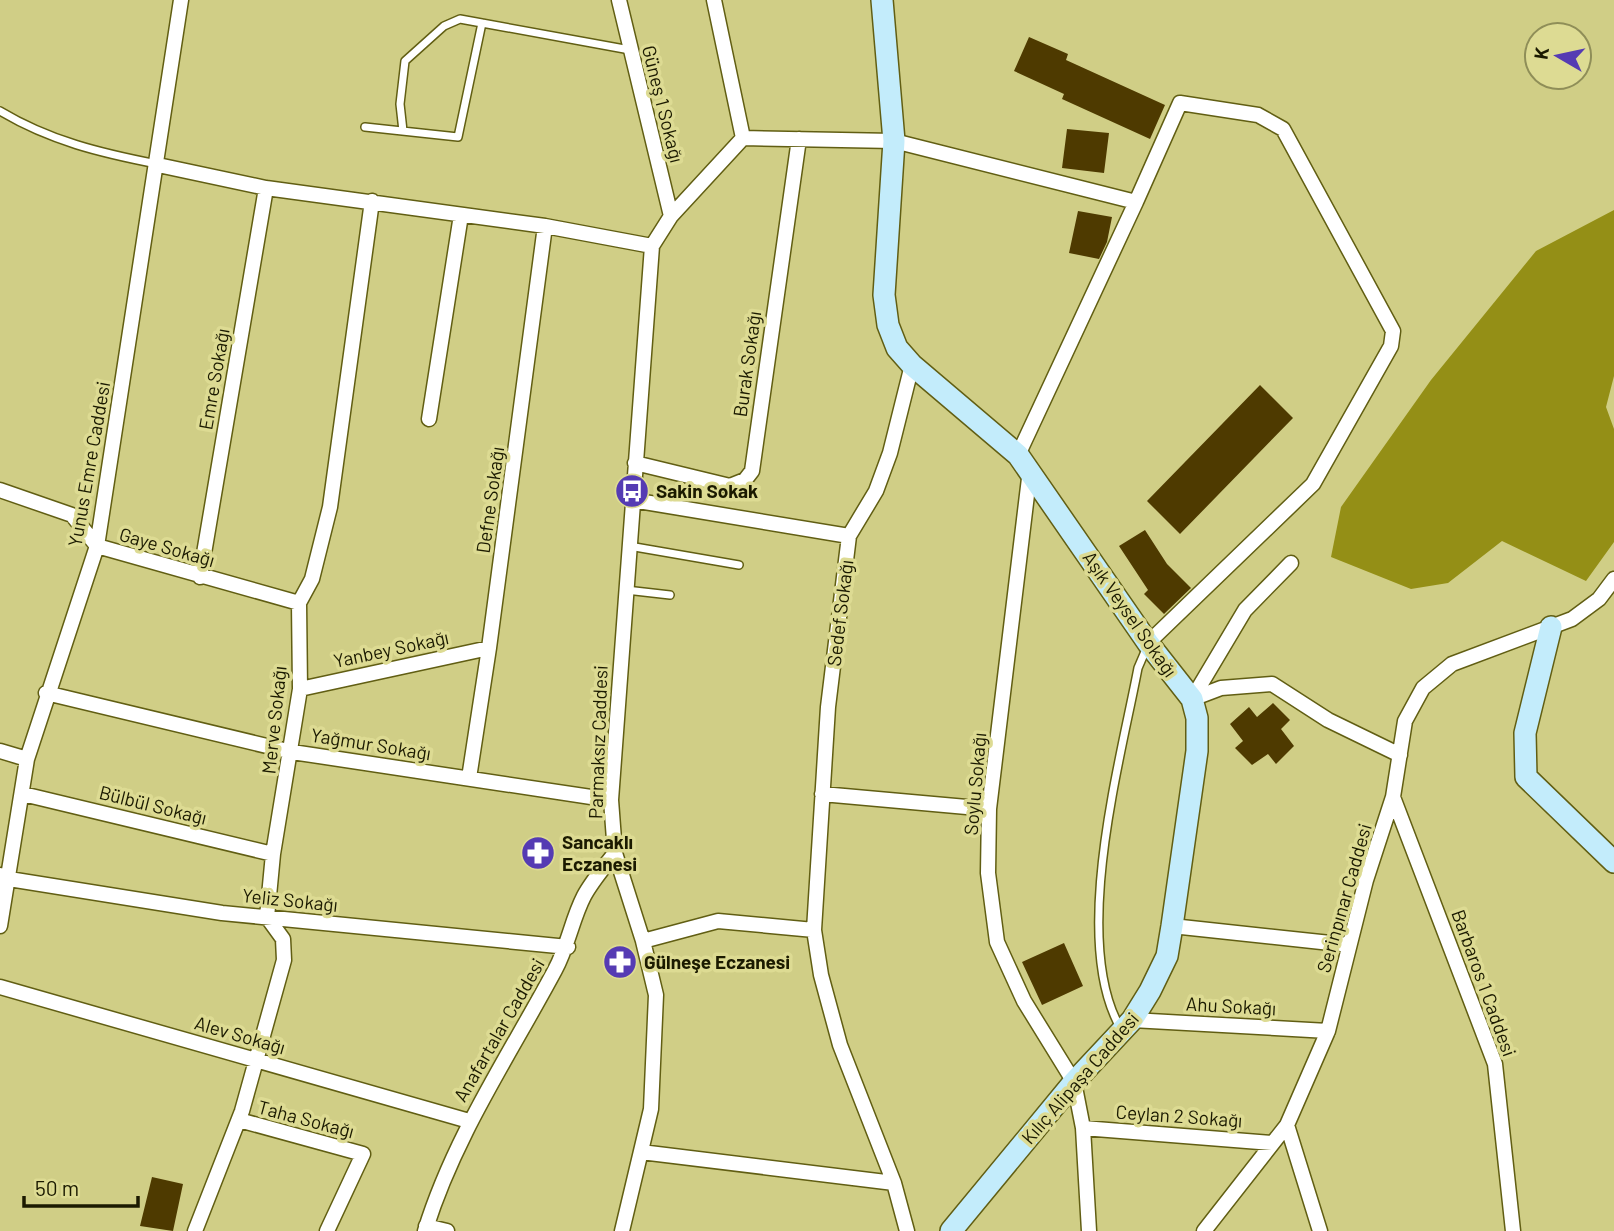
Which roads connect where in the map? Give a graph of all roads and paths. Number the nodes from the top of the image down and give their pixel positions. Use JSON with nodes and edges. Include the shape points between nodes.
{"nodes":[{"id":1,"x":181,"y":0,"type":"edge"},
{"id":2,"x":619,"y":0,"type":"edge"},
{"id":3,"x":715,"y":0,"type":"edge"},
{"id":4,"x":882,"y":0,"type":"edge"},
{"id":5,"x":482,"y":23,"type":"junction"},
{"id":6,"x":630,"y":51,"type":"junction"},
{"id":7,"x":0,"y":111,"type":"edge"},
{"id":8,"x":365,"y":127,"type":"dead end"},
{"id":9,"x":403,"y":131,"type":"junction"},
{"id":10,"x":743,"y":138,"type":"junction"},
{"id":11,"x":799,"y":139,"type":"junction"},
{"id":12,"x":894,"y":141,"type":"junction"},
{"id":13,"x":158,"y":164,"type":"junction"},
{"id":14,"x":266,"y":188,"type":"junction"},
{"id":15,"x":372,"y":201,"type":"junction"},
{"id":16,"x":1136,"y":202,"type":"junction"},
{"id":17,"x":461,"y":215,"type":"junction"},
{"id":18,"x":671,"y":216,"type":"junction"},
{"id":19,"x":545,"y":226,"type":"junction"},
{"id":20,"x":652,"y":246,"type":"junction"},
{"id":21,"x":912,"y":365,"type":"junction"},
{"id":22,"x":429,"y":419,"type":"dead end"},
{"id":23,"x":635,"y":463,"type":"junction"},
{"id":24,"x":1024,"y":463,"type":"junction"},
{"id":25,"x":0,"y":489,"type":"edge"},
{"id":26,"x":632,"y":500,"type":"junction"},
{"id":27,"x":849,"y":536,"type":"junction"},
{"id":28,"x":628,"y":546,"type":"junction"},
{"id":29,"x":97,"y":547,"type":"junction"},
{"id":30,"x":1291,"y":564,"type":"dead end"},
{"id":31,"x":738,"y":565,"type":"dead end"},
{"id":32,"x":200,"y":577,"type":"junction"},
{"id":33,"x":1614,"y":579,"type":"edge"},
{"id":34,"x":625,"y":589,"type":"junction"},
{"id":35,"x":670,"y":595,"type":"dead end"},
{"id":36,"x":299,"y":603,"type":"junction"},
{"id":37,"x":1551,"y":627,"type":"junction"},
{"id":38,"x":1148,"y":643,"type":"junction"},
{"id":39,"x":489,"y":648,"type":"junction"},
{"id":40,"x":300,"y":689,"type":"junction"},
{"id":41,"x":46,"y":693,"type":"junction"},
{"id":42,"x":1192,"y":699,"type":"junction"},
{"id":43,"x":0,"y":751,"type":"edge"},
{"id":44,"x":292,"y":752,"type":"junction"},
{"id":45,"x":1400,"y":755,"type":"junction"},
{"id":46,"x":27,"y":758,"type":"junction"},
{"id":47,"x":469,"y":778,"type":"junction"},
{"id":48,"x":23,"y":794,"type":"junction"},
{"id":49,"x":822,"y":794,"type":"junction"},
{"id":50,"x":1393,"y":797,"type":"junction"},
{"id":51,"x":611,"y":800,"type":"junction"},
{"id":52,"x":989,"y":809,"type":"junction"},
{"id":53,"x":615,"y":853,"type":"junction"},
{"id":54,"x":273,"y":854,"type":"junction"},
{"id":55,"x":1614,"y":862,"type":"edge"},
{"id":56,"x":5,"y":877,"type":"edge"},
{"id":57,"x":267,"y":917,"type":"junction"},
{"id":58,"x":0,"y":926,"type":"edge"},
{"id":59,"x":1172,"y":926,"type":"junction"},
{"id":60,"x":814,"y":930,"type":"junction"},
{"id":61,"x":643,"y":941,"type":"junction"},
{"id":62,"x":1349,"y":945,"type":"junction"},
{"id":63,"x":568,"y":947,"type":"junction"},
{"id":64,"x":0,"y":987,"type":"edge"},
{"id":65,"x":1127,"y":1025,"type":"junction"},
{"id":66,"x":1328,"y":1031,"type":"junction"},
{"id":67,"x":256,"y":1060,"type":"junction"},
{"id":68,"x":1074,"y":1082,"type":"junction"},
{"id":69,"x":239,"y":1120,"type":"junction"},
{"id":70,"x":468,"y":1121,"type":"junction"},
{"id":71,"x":1287,"y":1125,"type":"junction"},
{"id":72,"x":1083,"y":1128,"type":"junction"},
{"id":73,"x":1272,"y":1143,"type":"junction"},
{"id":74,"x":641,"y":1152,"type":"junction"},
{"id":75,"x":894,"y":1183,"type":"junction"},
{"id":76,"x":425,"y":1229,"type":"edge"},
{"id":77,"x":195,"y":1231,"type":"edge"},
{"id":78,"x":327,"y":1231,"type":"edge"},
{"id":79,"x":447,"y":1231,"type":"edge"},
{"id":80,"x":622,"y":1231,"type":"edge"},
{"id":81,"x":907,"y":1231,"type":"edge"},
{"id":82,"x":951,"y":1231,"type":"edge"},
{"id":83,"x":1089,"y":1231,"type":"edge"},
{"id":84,"x":1204,"y":1231,"type":"edge"},
{"id":85,"x":1320,"y":1231,"type":"edge"},
{"id":86,"x":1513,"y":1231,"type":"edge"}],
"edges":[{"from":1,"to":13,"type":"street","name":"Yunus Emre Caddesi"},
{"from":2,"to":6,"type":"street","name":"Güneş 1 Sokağı"},
{"from":3,"to":10,"type":"street"},
{"from":4,"to":12,"type":"street"},
{"from":5,"to":6,"type":"lane"},
{"from":5,"to":9,"type":"lane","via":[[460,19],[444,26],[405,61],[400,103]]},
{"from":5,"to":9,"type":"lane","via":[[458,137]]},
{"from":6,"to":18,"type":"street","name":"Güneş 1 Sokağı"},
{"from":7,"to":13,"type":"lane","via":[[32,130],[92,151]]},
{"from":8,"to":9,"type":"lane"},
{"from":10,"to":11,"type":"street"},
{"from":10,"to":18,"type":"street"},
{"from":11,"to":12,"type":"street"},
{"from":11,"to":23,"type":"street","name":"Burak Sokağı","via":[[752,471],[730,486]]},
{"from":12,"to":16,"type":"street"},
{"from":12,"to":21,"type":"street","via":[[884,295],[897,348]]},
{"from":13,"to":14,"type":"street"},
{"from":13,"to":29,"type":"street","name":"Yunus Emre Caddesi"},
{"from":14,"to":15,"type":"street"},
{"from":14,"to":32,"type":"street","name":"Emre Sokağı"},
{"from":15,"to":17,"type":"street"},
{"from":15,"to":36,"type":"street","name":"Merve Sokağı","via":[[330,507],[312,579]]},
{"from":16,"to":24,"type":"street","name":"Soylu Sokağı"},
{"from":16,"to":38,"type":"street","name":"Soylu Sokağı","via":[[1180,103],[1258,115],[1283,129],[1297,149],[1393,331],[1380,369],[1313,484]]},
{"from":17,"to":19,"type":"street"},
{"from":17,"to":22,"type":"street"},
{"from":18,"to":20,"type":"street"},
{"from":19,"to":20,"type":"street"},
{"from":19,"to":39,"type":"street","name":"Defne Sokağı"},
{"from":20,"to":23,"type":"street","name":"Parmaksız Caddesi"},
{"from":21,"to":24,"type":"street","name":"Aşık Veysel Sokağı"},
{"from":21,"to":27,"type":"street","name":"Sedef Sokağı","via":[[890,453],[876,491]]},
{"from":23,"to":26,"type":"street","name":"Parmaksız Caddesi"},
{"from":24,"to":38,"type":"street","name":"Aşık Veysel Sokağı"},
{"from":24,"to":52,"type":"street","name":"Soylu Sokağı"},
{"from":25,"to":29,"type":"street","name":"Gaye Sokağı","via":[[72,515]]},
{"from":26,"to":27,"type":"street"},
{"from":26,"to":28,"type":"street","name":"Parmaksız Caddesi"},
{"from":27,"to":49,"type":"street","name":"Sedef Sokağı"},
{"from":28,"to":31,"type":"lane"},
{"from":28,"to":34,"type":"street","name":"Parmaksız Caddesi"},
{"from":29,"to":32,"type":"street","name":"Gaye Sokağı"},
{"from":29,"to":41,"type":"street","name":"Yunus Emre Caddesi"},
{"from":30,"to":42,"type":"street","via":[[1245,610]]},
{"from":32,"to":36,"type":"street","name":"Gaye Sokağı"},
{"from":33,"to":37,"type":"street","name":"Serinpınar Caddesi","via":[[1599,599],[1572,619]]},
{"from":34,"to":35,"type":"lane"},
{"from":34,"to":51,"type":"street","name":"Parmaksız Caddesi"},
{"from":36,"to":40,"type":"street","name":"Merve Sokağı"},
{"from":37,"to":45,"type":"street","name":"Serinpınar Caddesi","via":[[1452,664],[1423,688],[1405,721]]},
{"from":37,"to":55,"type":"street","via":[[1525,733],[1526,777]]},
{"from":38,"to":42,"type":"street","name":"Aşık Veysel Sokağı"},
{"from":38,"to":65,"type":"lane","via":[[1138,668],[1105,844],[1098,916],[1110,1010]]},
{"from":39,"to":40,"type":"street","name":"Yanbey Sokağı"},
{"from":39,"to":47,"type":"street","name":"Defne Sokağı"},
{"from":40,"to":44,"type":"street","name":"Merve Sokağı"},
{"from":41,"to":44,"type":"street","name":"Yağmur Sokağı"},
{"from":41,"to":46,"type":"street","name":"Yunus Emre Caddesi"},
{"from":42,"to":45,"type":"street","via":[[1221,688],[1272,684],[1328,720]]},
{"from":42,"to":59,"type":"street","name":"Kılıç Alipaşa Caddesi","via":[[1197,751]]},
{"from":43,"to":46,"type":"street"},
{"from":44,"to":47,"type":"street","name":"Yağmur Sokağı"},
{"from":44,"to":54,"type":"street","name":"Merve Sokağı"},
{"from":45,"to":50,"type":"street","name":"Serinpınar Caddesi"},
{"from":46,"to":48,"type":"street","name":"Yunus Emre Caddesi"},
{"from":47,"to":51,"type":"street","name":"Yağmur Sokağı"},
{"from":48,"to":54,"type":"street","name":"Bülbül Sokağı"},
{"from":48,"to":56,"type":"street","name":"Yunus Emre Caddesi"},
{"from":49,"to":52,"type":"street"},
{"from":49,"to":60,"type":"street","name":"Sedef Sokağı"},
{"from":50,"to":62,"type":"street","name":"Serinpınar Caddesi"},
{"from":50,"to":86,"type":"street","name":"Barbaros 1 Caddesi","via":[[1495,1064]]},
{"from":51,"to":53,"type":"street","name":"Parmaksız Caddesi"},
{"from":52,"to":68,"type":"street","name":"Soylu Sokağı","via":[[988,873],[997,942],[1024,1001]]},
{"from":53,"to":61,"type":"street","name":"Parmaksız Caddesi"},
{"from":53,"to":63,"type":"street","name":"Anafartalar Caddesi","via":[[584,896]]},
{"from":54,"to":57,"type":"street","name":"Merve Sokağı"},
{"from":56,"to":57,"type":"street","name":"Yeliz Sokağı"},
{"from":56,"to":58,"type":"street","name":"Yunus Emre Caddesi"},
{"from":57,"to":63,"type":"street","name":"Yeliz Sokağı"},
{"from":57,"to":67,"type":"street","via":[[283,939],[284,960]]},
{"from":59,"to":62,"type":"street"},
{"from":59,"to":65,"type":"street","name":"Kılıç Alipaşa Caddesi","via":[[1167,956]]},
{"from":60,"to":61,"type":"street","via":[[718,921]]},
{"from":60,"to":75,"type":"street","name":"Sedef Sokağı","via":[[840,1045]]},
{"from":61,"to":74,"type":"street","name":"Parmaksız Caddesi","via":[[656,995],[651,1108]]},
{"from":62,"to":66,"type":"street","name":"Serinpınar Caddesi"},
{"from":63,"to":70,"type":"street","name":"Anafartalar Caddesi","via":[[498,1076]]},
{"from":64,"to":67,"type":"street","name":"Alev Sokağı"},
{"from":65,"to":66,"type":"street","name":"Ahu Sokağı"},
{"from":65,"to":68,"type":"street","name":"Kılıç Alipaşa Caddesi"},
{"from":66,"to":71,"type":"street","name":"Serinpınar Caddesi"},
{"from":67,"to":69,"type":"street"},
{"from":67,"to":70,"type":"street","name":"Alev Sokağı"},
{"from":68,"to":72,"type":"street"},
{"from":68,"to":82,"type":"street","name":"Kılıç Alipaşa Caddesi"},
{"from":69,"to":77,"type":"street"},
{"from":69,"to":78,"type":"street","name":"Taha Sokağı","via":[[363,1154]]},
{"from":70,"to":76,"type":"street","name":"Anafartalar Caddesi"},
{"from":71,"to":73,"type":"street","name":"Serinpınar Caddesi"},
{"from":71,"to":85,"type":"street"},
{"from":72,"to":73,"type":"street","name":"Ceylan 2 Sokağı"},
{"from":72,"to":83,"type":"street"},
{"from":73,"to":84,"type":"street","name":"Serinpınar Caddesi"},
{"from":74,"to":75,"type":"street"},
{"from":74,"to":80,"type":"street","name":"Parmaksız Caddesi"},
{"from":75,"to":81,"type":"street","name":"Sedef Sokağı"},
{"from":76,"to":79,"type":"street"}]}
